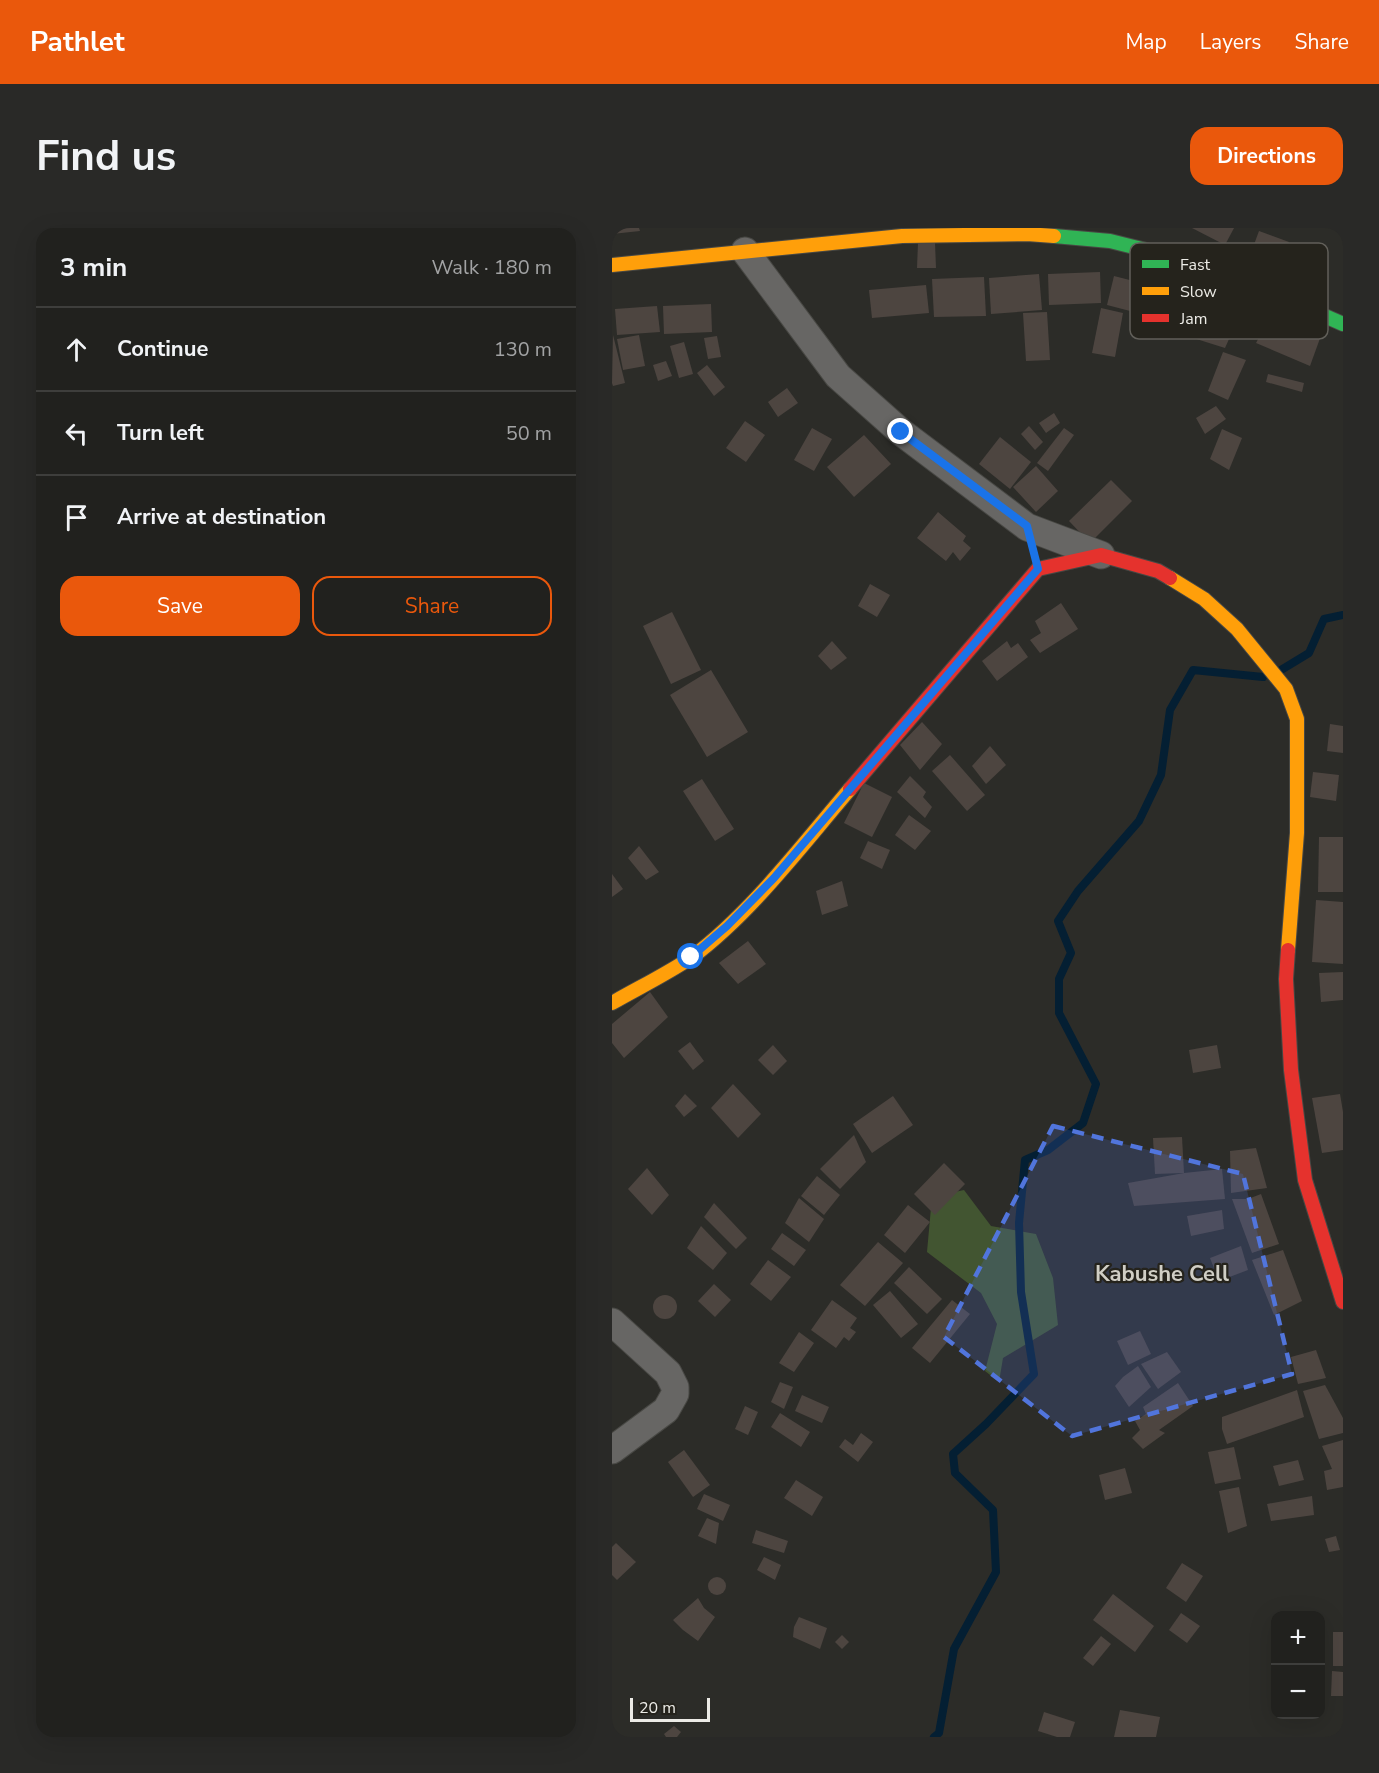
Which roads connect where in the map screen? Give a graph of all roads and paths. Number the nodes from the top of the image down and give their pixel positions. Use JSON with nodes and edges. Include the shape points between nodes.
{"nodes":[{"id":1,"x":1130,"y":246,"type":"edge"},
{"id":2,"x":745,"y":250,"type":"junction"},
{"id":3,"x":612,"y":265,"type":"edge"},
{"id":4,"x":1328,"y":317,"type":"edge"},
{"id":5,"x":1343,"y":324,"type":"edge"},
{"id":6,"x":1027,"y":526,"type":"junction"},
{"id":7,"x":1101,"y":555,"type":"junction"},
{"id":8,"x":1038,"y":569,"type":"junction"},
{"id":9,"x":612,"y":1003,"type":"edge"},
{"id":10,"x":1343,"y":1302,"type":"edge"},
{"id":11,"x":612,"y":1322,"type":"edge"},
{"id":12,"x":612,"y":1450,"type":"edge"}],
"edges":[{"from":1,"to":2,"type":"street","via":[[1027,234],[913,236]]},
{"from":2,"to":3,"type":"street"},
{"from":2,"to":6,"type":"street","via":[[838,376],[901,432]]},
{"from":4,"to":5,"type":"street"},
{"from":6,"to":7,"type":"street"},
{"from":6,"to":8,"type":"street"},
{"from":7,"to":8,"type":"street"},
{"from":7,"to":10,"type":"street","via":[[1158,571],[1204,599],[1237,628],[1286,689],[1293,704],[1297,719],[1296,834],[1286,979],[1291,1070],[1305,1180]]},
{"from":8,"to":9,"type":"street","via":[[774,878],[727,926],[691,957]]},
{"from":11,"to":12,"type":"street","via":[[668,1372],[675,1387],[666,1410]]}]}
